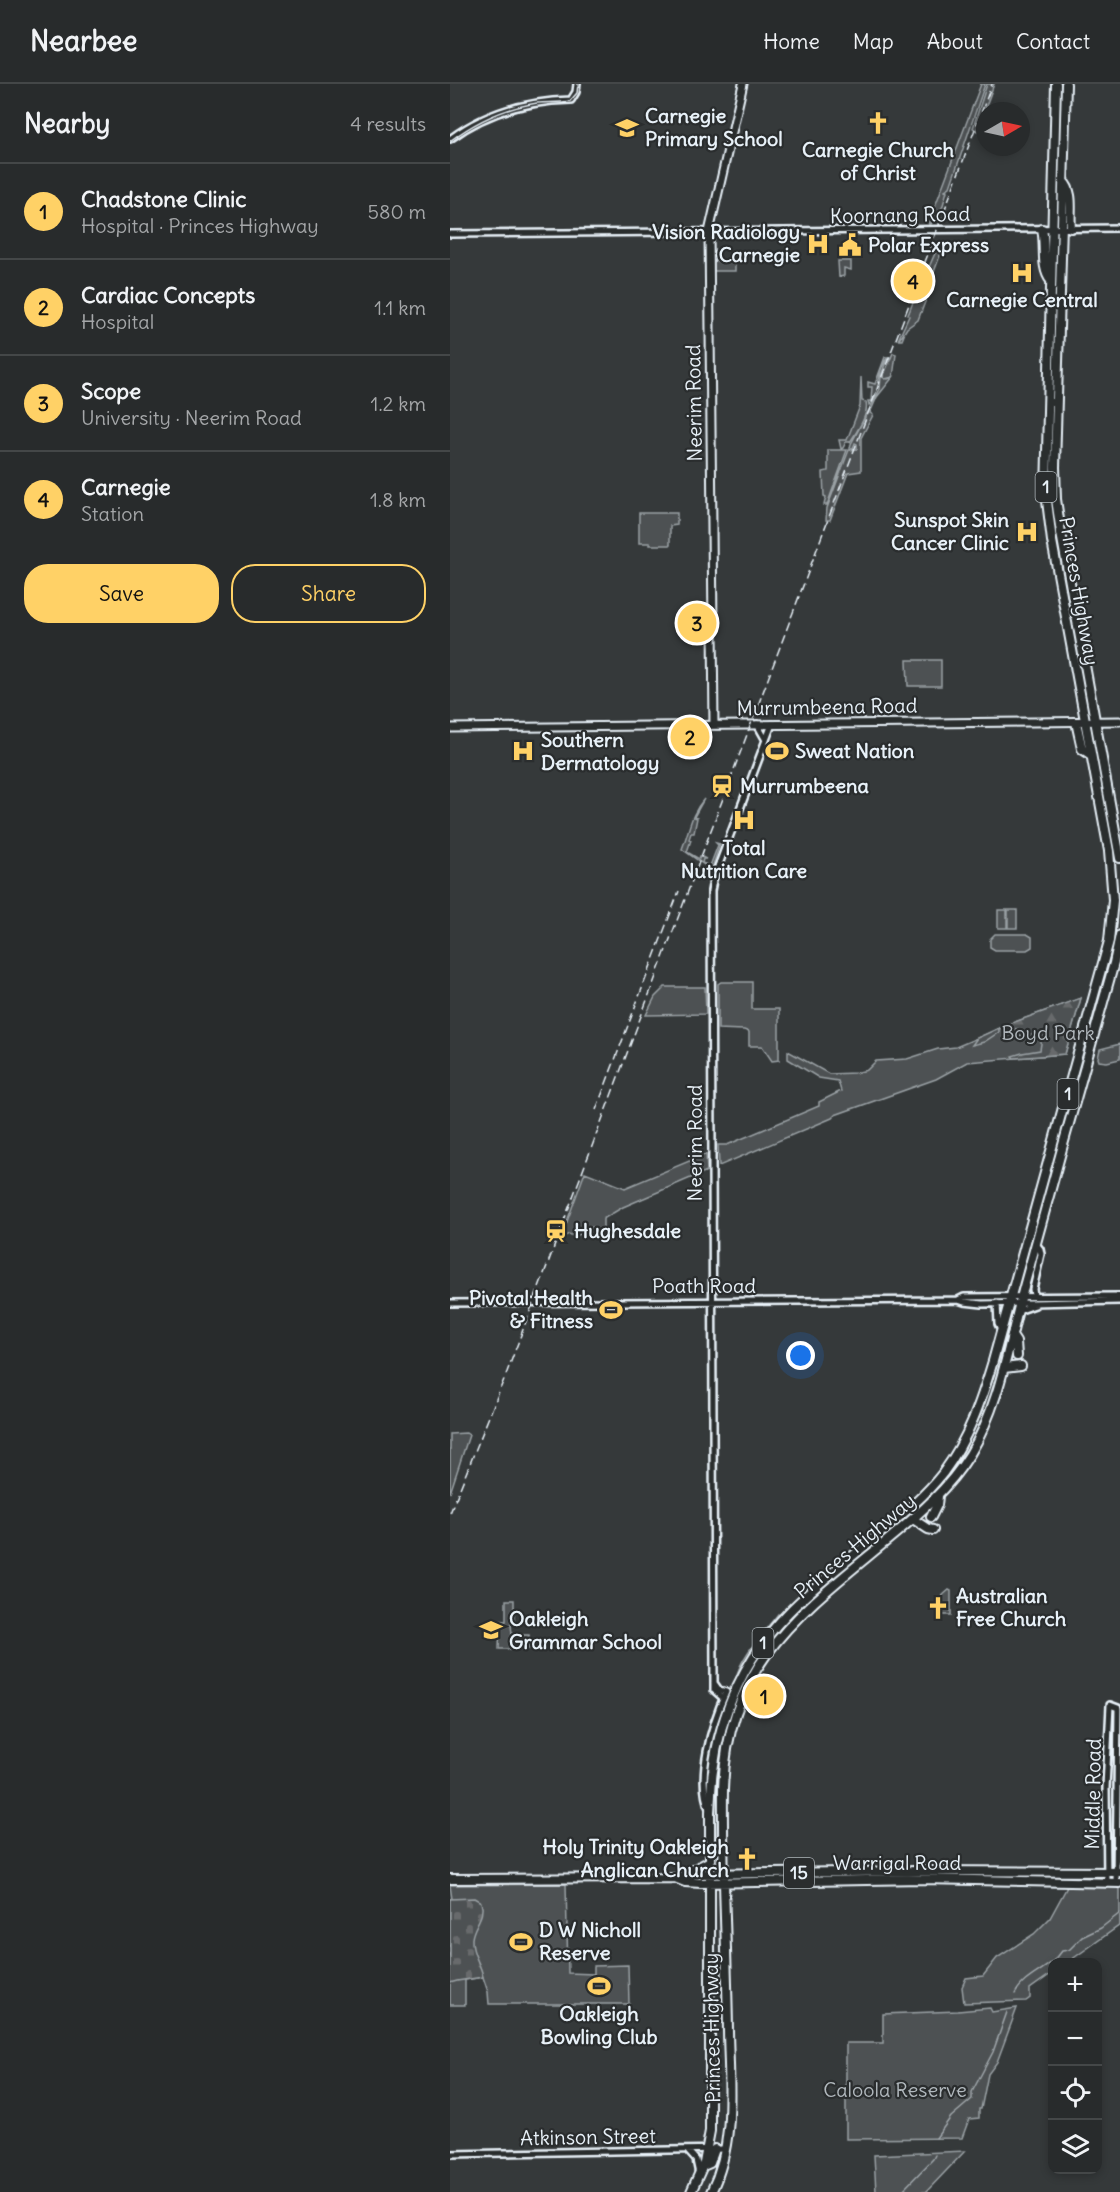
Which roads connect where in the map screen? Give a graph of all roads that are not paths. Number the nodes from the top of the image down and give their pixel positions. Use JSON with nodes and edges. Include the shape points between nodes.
{"nodes":[{"id":1,"x":577,"y":84,"type":"edge"},
{"id":2,"x":743,"y":84,"type":"edge"},
{"id":3,"x":1056,"y":84,"type":"edge"},
{"id":4,"x":1066,"y":84,"type":"edge"},
{"id":5,"x":450,"y":139,"type":"edge"},
{"id":6,"x":1063,"y":181,"type":"junction"},
{"id":7,"x":1062,"y":228,"type":"junction"},
{"id":8,"x":1071,"y":228,"type":"junction"},
{"id":9,"x":1120,"y":228,"type":"edge"},
{"id":10,"x":1042,"y":229,"type":"junction"},
{"id":11,"x":1052,"y":229,"type":"junction"},
{"id":12,"x":708,"y":232,"type":"junction"},
{"id":13,"x":450,"y":234,"type":"edge"},
{"id":14,"x":1051,"y":281,"type":"junction"},
{"id":15,"x":1063,"y":546,"type":"junction"},
{"id":16,"x":1053,"y":547,"type":"junction"},
{"id":17,"x":1120,"y":721,"type":"edge"},
{"id":18,"x":1076,"y":722,"type":"junction"},
{"id":19,"x":1085,"y":722,"type":"junction"},
{"id":20,"x":1096,"y":722,"type":"junction"},
{"id":21,"x":758,"y":724,"type":"junction"},
{"id":22,"x":772,"y":724,"type":"junction"},
{"id":23,"x":714,"y":725,"type":"junction"},
{"id":24,"x":450,"y":728,"type":"edge"},
{"id":25,"x":766,"y":740,"type":"junction"},
{"id":26,"x":1091,"y":755,"type":"junction"},
{"id":27,"x":1120,"y":858,"type":"edge"},
{"id":28,"x":1120,"y":936,"type":"edge"},
{"id":29,"x":1036,"y":1244,"type":"junction"},
{"id":30,"x":1034,"y":1296,"type":"junction"},
{"id":31,"x":1120,"y":1296,"type":"edge"},
{"id":32,"x":1005,"y":1300,"type":"junction"},
{"id":33,"x":712,"y":1301,"type":"junction"},
{"id":34,"x":1120,"y":1301,"type":"edge"},
{"id":35,"x":450,"y":1303,"type":"edge"},
{"id":36,"x":1020,"y":1304,"type":"junction"},
{"id":37,"x":1012,"y":1336,"type":"junction"},
{"id":38,"x":1017,"y":1356,"type":"dead end"},
{"id":39,"x":1021,"y":1366,"type":"dead end"},
{"id":40,"x":1004,"y":1368,"type":"junction"},
{"id":41,"x":938,"y":1496,"type":"junction"},
{"id":42,"x":932,"y":1517,"type":"dead end"},
{"id":43,"x":913,"y":1519,"type":"junction"},
{"id":44,"x":933,"y":1530,"type":"dead end"},
{"id":45,"x":812,"y":1603,"type":"junction"},
{"id":46,"x":787,"y":1613,"type":"junction"},
{"id":47,"x":734,"y":1675,"type":"dead end"},
{"id":48,"x":735,"y":1689,"type":"junction"},
{"id":49,"x":710,"y":1812,"type":"junction"},
{"id":50,"x":725,"y":1856,"type":"junction"},
{"id":51,"x":710,"y":1861,"type":"junction"},
{"id":52,"x":1107,"y":1872,"type":"junction"},
{"id":53,"x":1118,"y":1872,"type":"edge"},
{"id":54,"x":735,"y":1874,"type":"junction"},
{"id":55,"x":684,"y":1875,"type":"junction"},
{"id":56,"x":675,"y":1878,"type":"junction"},
{"id":57,"x":710,"y":1878,"type":"junction"},
{"id":58,"x":450,"y":1879,"type":"edge"},
{"id":59,"x":725,"y":1882,"type":"junction"},
{"id":60,"x":1107,"y":1882,"type":"junction"},
{"id":61,"x":1118,"y":1882,"type":"edge"},
{"id":62,"x":726,"y":2149,"type":"junction"},
{"id":63,"x":687,"y":2150,"type":"junction"},
{"id":64,"x":711,"y":2150,"type":"junction"},
{"id":65,"x":450,"y":2154,"type":"edge"},
{"id":66,"x":699,"y":2176,"type":"junction"},
{"id":67,"x":691,"y":2192,"type":"edge"},
{"id":68,"x":711,"y":2192,"type":"edge"}],
"edges":[{"from":1,"to":5,"type":"street","via":[[571,100],[508,109],[478,121]]},
{"from":2,"to":12,"type":"main road","name":"Neerim Road"},
{"from":3,"to":11,"type":"highway","name":"Princes Highway","number":"1"},
{"from":4,"to":6,"type":"highway","name":"Princes Highway","number":"1"},
{"from":6,"to":7,"type":"highway","name":"Princes Highway","number":"1"},
{"from":6,"to":8,"type":"highway","via":[[1070,193]]},
{"from":7,"to":8,"type":"street","name":"Koornang Road"},
{"from":7,"to":11,"type":"street","name":"Koornang Road"},
{"from":7,"to":15,"type":"highway","name":"Princes Highway","number":"1","via":[[1055,467]]},
{"from":8,"to":9,"type":"street","name":"Koornang Road"},
{"from":10,"to":11,"type":"street","name":"Koornang Road"},
{"from":10,"to":12,"type":"street","name":"Koornang Road"},
{"from":10,"to":14,"type":"highway","via":[[1045,271]]},
{"from":11,"to":14,"type":"highway","name":"Princes Highway","number":"1"},
{"from":12,"to":13,"type":"street","name":"Koornang Road"},
{"from":12,"to":23,"type":"main road","name":"Neerim Road"},
{"from":14,"to":16,"type":"highway","name":"Princes Highway","number":"1","via":[[1046,474]]},
{"from":15,"to":16,"type":"highway"},
{"from":15,"to":20,"type":"highway","name":"Princes Highway","number":"1"},
{"from":16,"to":19,"type":"highway","name":"Princes Highway","number":"1"},
{"from":17,"to":20,"type":"main road","name":"Murrumbeena Road"},
{"from":18,"to":19,"type":"main road","name":"Murrumbeena Road"},
{"from":18,"to":22,"type":"main road","name":"Murrumbeena Road"},
{"from":18,"to":26,"type":"highway","via":[[1083,749]]},
{"from":19,"to":20,"type":"main road","name":"Murrumbeena Road"},
{"from":19,"to":26,"type":"highway","name":"Princes Highway","number":"1"},
{"from":20,"to":27,"type":"highway","name":"Princes Highway","number":"1"},
{"from":21,"to":22,"type":"main road","name":"Murrumbeena Road"},
{"from":21,"to":23,"type":"main road","name":"Murrumbeena Road"},
{"from":21,"to":25,"type":"street"},
{"from":22,"to":25,"type":"street","name":"Neerim Road"},
{"from":23,"to":24,"type":"main road","name":"Murrumbeena Road"},
{"from":25,"to":33,"type":"street","name":"Neerim Road","via":[[711,886]]},
{"from":26,"to":32,"type":"highway","name":"Princes Highway","number":"1","via":[[1112,872],[1110,935]]},
{"from":28,"to":29,"type":"highway","name":"Princes Highway","number":"1"},
{"from":29,"to":30,"type":"street","via":[[1041,1254]]},
{"from":29,"to":36,"type":"highway","name":"Princes Highway","number":"1"},
{"from":30,"to":31,"type":"street"},
{"from":30,"to":36,"type":"street"},
{"from":32,"to":33,"type":"street","name":"Poath Road","via":[[964,1297]]},
{"from":32,"to":36,"type":"street","name":"Poath Road"},
{"from":32,"to":46,"type":"highway","name":"Princes Highway","number":"1","via":[[1001,1330],[975,1418],[962,1446],[908,1509]]},
{"from":33,"to":35,"type":"street","name":"Poath Road"},
{"from":33,"to":49,"type":"street","name":"Neerim Road","via":[[714,1682],[724,1695],[708,1751],[705,1800]]},
{"from":34,"to":36,"type":"street"},
{"from":36,"to":37,"type":"highway","name":"Princes Highway","number":"1"},
{"from":37,"to":38,"type":"highway"},
{"from":37,"to":40,"type":"highway","name":"Princes Highway","number":"1"},
{"from":39,"to":40,"type":"highway"},
{"from":40,"to":41,"type":"highway","name":"Princes Highway","number":"1","via":[[979,1437]]},
{"from":41,"to":42,"type":"highway"},
{"from":41,"to":43,"type":"highway","name":"Princes Highway","number":"1"},
{"from":43,"to":44,"type":"highway"},
{"from":43,"to":45,"type":"highway","name":"Princes Highway","number":"1"},
{"from":45,"to":46,"type":"highway","via":[[804,1604],[793,1614]]},
{"from":45,"to":50,"type":"highway","name":"Princes Highway","number":"1","via":[[770,1648],[734,1718],[724,1768]]},
{"from":46,"to":48,"type":"highway","name":"Princes Highway","number":"1","via":[[759,1648]]},
{"from":47,"to":48,"type":"highway"},
{"from":48,"to":49,"type":"highway","name":"Princes Highway","number":"1","via":[[717,1745]]},
{"from":49,"to":51,"type":"highway","name":"Princes Highway","number":"1"},
{"from":50,"to":54,"type":"highway"},
{"from":50,"to":59,"type":"highway","name":"Princes Highway","number":"1"},
{"from":51,"to":55,"type":"highway"},
{"from":51,"to":57,"type":"highway","name":"Princes Highway","number":"1"},
{"from":52,"to":53,"type":"highway","name":"Warrigal Road","number":"15"},
{"from":52,"to":53,"type":"street","name":"Middle Road","via":[[1110,1709],[1118,1711]]},
{"from":52,"to":54,"type":"highway","name":"Warrigal Road","number":"15"},
{"from":52,"to":60,"type":"street","name":"Middle Road"},
{"from":53,"to":61,"type":"street","name":"Middle Road"},
{"from":54,"to":59,"type":"highway","name":"Warrigal Road","number":"15"},
{"from":55,"to":56,"type":"highway","name":"Warrigal Road","number":"15"},
{"from":55,"to":57,"type":"highway","name":"Warrigal Road","number":"15"},
{"from":56,"to":57,"type":"highway","name":"Warrigal Road","number":"15","via":[[685,1882]]},
{"from":56,"to":58,"type":"highway","name":"Warrigal Road","number":"15"},
{"from":57,"to":59,"type":"highway","name":"Warrigal Road","number":"15"},
{"from":57,"to":64,"type":"highway","name":"Princes Highway","number":"1"},
{"from":59,"to":60,"type":"highway","name":"Warrigal Road","number":"15"},
{"from":59,"to":62,"type":"highway","name":"Princes Highway","number":"1","via":[[729,2099]]},
{"from":60,"to":61,"type":"highway","name":"Warrigal Road","number":"15"},
{"from":62,"to":64,"type":"street","name":"Atkinson Street"},
{"from":62,"to":68,"type":"highway","name":"Princes Highway","number":"1"},
{"from":63,"to":64,"type":"street","name":"Atkinson Street"},
{"from":63,"to":65,"type":"street","name":"Atkinson Street"},
{"from":63,"to":66,"type":"street","via":[[696,2160]]},
{"from":64,"to":66,"type":"highway","name":"Princes Highway","number":"1"},
{"from":66,"to":67,"type":"highway","name":"Princes Highway","number":"1"}]}
